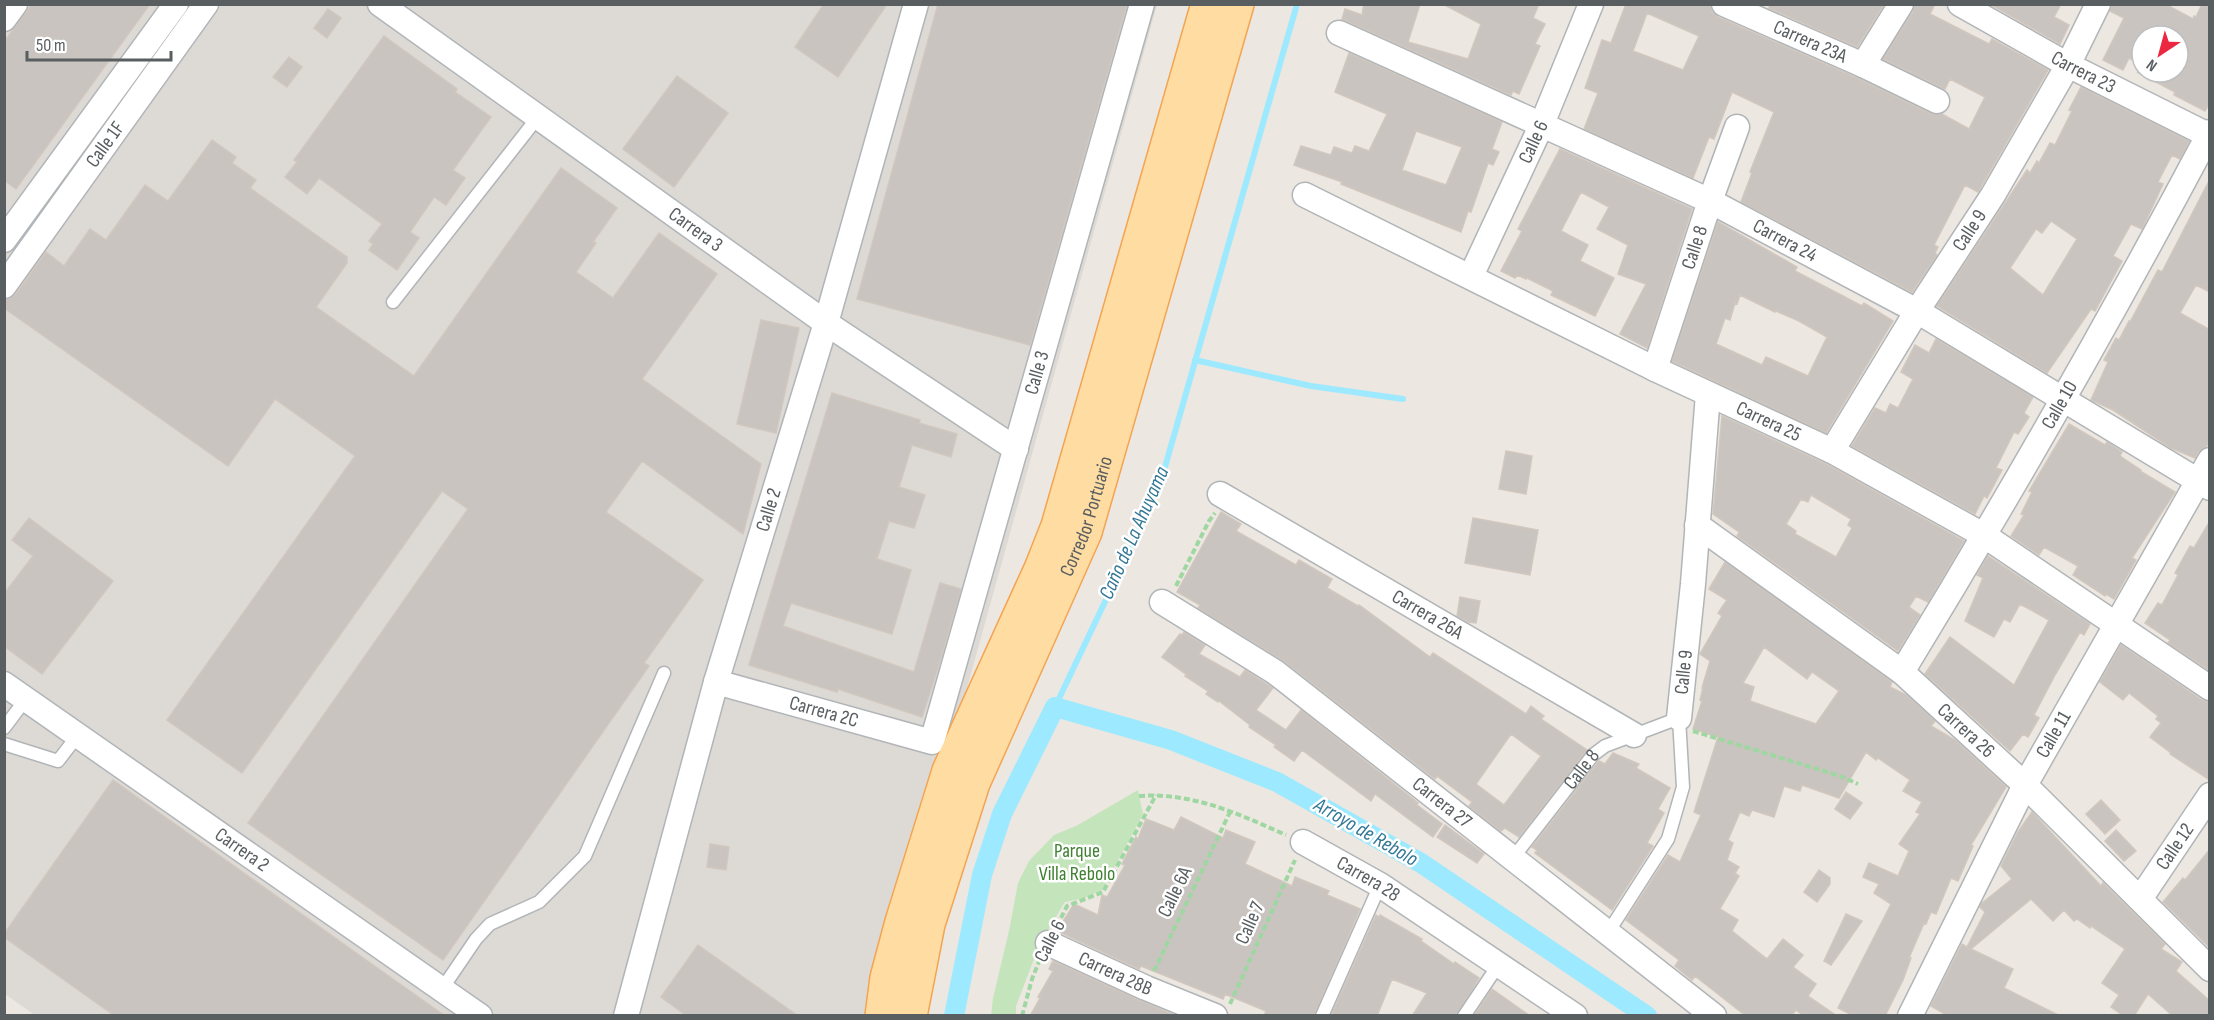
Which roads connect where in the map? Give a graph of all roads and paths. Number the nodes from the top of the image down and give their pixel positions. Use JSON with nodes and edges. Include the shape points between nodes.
{"nodes":[{"id":1,"x":15,"y":4,"type":"edge"},
{"id":2,"x":176,"y":4,"type":"edge"},
{"id":3,"x":206,"y":4,"type":"edge"},
{"id":4,"x":380,"y":4,"type":"edge"},
{"id":5,"x":916,"y":4,"type":"edge"},
{"id":6,"x":1142,"y":4,"type":"edge"},
{"id":7,"x":1208,"y":4,"type":"edge"},
{"id":8,"x":1237,"y":4,"type":"edge"},
{"id":9,"x":1591,"y":4,"type":"edge"},
{"id":10,"x":1724,"y":4,"type":"edge"},
{"id":11,"x":1901,"y":4,"type":"edge"},
{"id":12,"x":1960,"y":4,"type":"edge"},
{"id":13,"x":2098,"y":4,"type":"edge"},
{"id":14,"x":4,"y":19,"type":"edge"},
{"id":15,"x":1339,"y":33,"type":"dead end"},
{"id":16,"x":2068,"y":64,"type":"junction"},
{"id":17,"x":1863,"y":65,"type":"junction"},
{"id":18,"x":1937,"y":101,"type":"dead end"},
{"id":19,"x":538,"y":117,"type":"junction"},
{"id":20,"x":1542,"y":124,"type":"junction"},
{"id":21,"x":1737,"y":127,"type":"dead end"},
{"id":22,"x":2209,"y":134,"type":"edge"},
{"id":23,"x":45,"y":184,"type":"junction"},
{"id":24,"x":1305,"y":195,"type":"dead end"},
{"id":25,"x":66,"y":200,"type":"junction"},
{"id":26,"x":1710,"y":201,"type":"junction"},
{"id":27,"x":12,"y":213,"type":"edge"},
{"id":28,"x":4,"y":240,"type":"edge"},
{"id":29,"x":1471,"y":276,"type":"junction"},
{"id":30,"x":4,"y":286,"type":"edge"},
{"id":31,"x":393,"y":302,"type":"dead end"},
{"id":32,"x":1917,"y":311,"type":"junction"},
{"id":33,"x":826,"y":323,"type":"junction"},
{"id":34,"x":1655,"y":369,"type":"junction"},
{"id":35,"x":1708,"y":394,"type":"junction"},
{"id":36,"x":2064,"y":400,"type":"junction"},
{"id":37,"x":1016,"y":449,"type":"junction"},
{"id":38,"x":1832,"y":452,"type":"junction"},
{"id":39,"x":2206,"y":476,"type":"edge"},
{"id":40,"x":1224,"y":496,"type":"joint"},
{"id":41,"x":1697,"y":525,"type":"junction"},
{"id":42,"x":1985,"y":536,"type":"junction"},
{"id":43,"x":1169,"y":605,"type":"joint"},
{"id":44,"x":2115,"y":624,"type":"junction"},
{"id":45,"x":1902,"y":672,"type":"junction"},
{"id":46,"x":664,"y":673,"type":"dead end"},
{"id":47,"x":716,"y":682,"type":"junction"},
{"id":48,"x":4,"y":684,"type":"edge"},
{"id":49,"x":2210,"y":688,"type":"edge"},
{"id":50,"x":26,"y":699,"type":"junction"},
{"id":51,"x":1680,"y":723,"type":"junction"},
{"id":52,"x":4,"y":728,"type":"edge"},
{"id":53,"x":78,"y":735,"type":"junction"},
{"id":54,"x":1634,"y":735,"type":"junction"},
{"id":55,"x":4,"y":744,"type":"edge"},
{"id":56,"x":955,"y":758,"type":"junction"},
{"id":57,"x":1858,"y":784,"type":"dead end"},
{"id":58,"x":2025,"y":785,"type":"junction"},
{"id":59,"x":1156,"y":795,"type":"junction"},
{"id":60,"x":2210,"y":795,"type":"edge"},
{"id":61,"x":1139,"y":796,"type":"dead end"},
{"id":62,"x":1231,"y":810,"type":"junction"},
{"id":63,"x":1303,"y":842,"type":"junction"},
{"id":64,"x":1513,"y":858,"type":"junction"},
{"id":65,"x":1380,"y":885,"type":"junction"},
{"id":66,"x":2140,"y":899,"type":"junction"},
{"id":67,"x":1609,"y":932,"type":"junction"},
{"id":68,"x":1048,"y":944,"type":"junction"},
{"id":69,"x":1499,"y":964,"type":"junction"},
{"id":70,"x":2210,"y":969,"type":"edge"},
{"id":71,"x":442,"y":988,"type":"junction"},
{"id":72,"x":1146,"y":988,"type":"junction"},
{"id":73,"x":1222,"y":1010,"type":"edge"},
{"id":74,"x":480,"y":1016,"type":"edge"},
{"id":75,"x":626,"y":1016,"type":"edge"},
{"id":76,"x":882,"y":1016,"type":"edge"},
{"id":77,"x":910,"y":1016,"type":"edge"},
{"id":78,"x":1022,"y":1016,"type":"edge"},
{"id":79,"x":1322,"y":1016,"type":"edge"},
{"id":80,"x":1464,"y":1016,"type":"edge"},
{"id":81,"x":1575,"y":1016,"type":"edge"},
{"id":82,"x":1714,"y":1016,"type":"edge"},
{"id":83,"x":1910,"y":1016,"type":"edge"}],
"edges":[{"from":1,"to":14,"type":"street"},
{"from":2,"to":23,"type":"street","name":"Calle 1F"},
{"from":3,"to":25,"type":"street","name":"Calle 1F"},
{"from":4,"to":19,"type":"street","name":"Carrera 3"},
{"from":5,"to":33,"type":"street","name":"Calle 2"},
{"from":6,"to":37,"type":"street","name":"Calle 3"},
{"from":7,"to":56,"type":"main road","name":"Corredor Portuario","via":[[1058,526]]},
{"from":8,"to":56,"type":"main road","name":"Corredor Portuario","via":[[1085,532]]},
{"from":9,"to":20,"type":"street","name":"Calle 6"},
{"from":10,"to":17,"type":"street","name":"Carrera 23A"},
{"from":11,"to":17,"type":"street","name":"Carrera 23A"},
{"from":12,"to":16,"type":"street","name":"Carrera 23"},
{"from":13,"to":16,"type":"street","name":"Calle 9"},
{"from":15,"to":20,"type":"street","name":"Carrera 24"},
{"from":16,"to":22,"type":"street","name":"Carrera 23"},
{"from":16,"to":32,"type":"street","name":"Calle 9","via":[[1993,195]]},
{"from":17,"to":18,"type":"street","name":"Carrera 23A"},
{"from":19,"to":31,"type":"lane"},
{"from":19,"to":33,"type":"street","name":"Carrera 3"},
{"from":20,"to":26,"type":"street","name":"Carrera 24"},
{"from":20,"to":29,"type":"street","name":"Calle 6"},
{"from":21,"to":26,"type":"street","name":"Calle 8"},
{"from":22,"to":36,"type":"street","name":"Calle 10"},
{"from":23,"to":25,"type":"street"},
{"from":23,"to":27,"type":"street","name":"Calle 1F"},
{"from":24,"to":29,"type":"street","name":"Carrera 25"},
{"from":25,"to":30,"type":"street","name":"Calle 1F"},
{"from":26,"to":32,"type":"street","name":"Carrera 24"},
{"from":26,"to":34,"type":"street","name":"Calle 8"},
{"from":27,"to":28,"type":"street","name":"Calle 1F"},
{"from":29,"to":34,"type":"street","name":"Carrera 25"},
{"from":32,"to":36,"type":"street","name":"Carrera 24"},
{"from":32,"to":38,"type":"street","name":"Calle 9"},
{"from":33,"to":37,"type":"street","name":"Carrera 3"},
{"from":33,"to":47,"type":"street","name":"Calle 2"},
{"from":34,"to":35,"type":"street","name":"Carrera 25"},
{"from":35,"to":38,"type":"street","name":"Carrera 25"},
{"from":35,"to":41,"type":"street","name":"Calle 9"},
{"from":36,"to":39,"type":"street","name":"Carrera 24"},
{"from":36,"to":42,"type":"street","name":"Calle 10"},
{"from":37,"to":56,"type":"street","name":"Calle 3"},
{"from":38,"to":42,"type":"street","name":"Carrera 25"},
{"from":39,"to":44,"type":"street","name":"Calle 11"},
{"from":40,"to":43,"type":"path"},
{"from":40,"to":54,"type":"street","name":"Carrera 26A"},
{"from":41,"to":45,"type":"street","name":"Carrera 26"},
{"from":41,"to":51,"type":"street","name":"Calle 9"},
{"from":42,"to":44,"type":"street","name":"Carrera 25"},
{"from":42,"to":45,"type":"street","name":"Calle 10"},
{"from":43,"to":64,"type":"street","name":"Carrera 27","via":[[1275,672]]},
{"from":44,"to":49,"type":"street","name":"Carrera 25"},
{"from":44,"to":58,"type":"street","name":"Calle 11"},
{"from":45,"to":58,"type":"street","name":"Carrera 26"},
{"from":46,"to":71,"type":"lane","via":[[585,856],[539,902],[490,924]]},
{"from":47,"to":56,"type":"street","name":"Carrera 2C"},
{"from":47,"to":75,"type":"street","name":"Calle 2"},
{"from":48,"to":50,"type":"street","name":"Carrera 2"},
{"from":50,"to":52,"type":"lane"},
{"from":50,"to":53,"type":"street","name":"Carrera 2"},
{"from":51,"to":54,"type":"lane","name":"Calle 8"},
{"from":51,"to":57,"type":"path"},
{"from":51,"to":67,"type":"lane","name":"Calle 9","via":[[1683,787],[1668,838]]},
{"from":53,"to":55,"type":"lane","via":[[58,761]]},
{"from":53,"to":71,"type":"street","name":"Carrera 2"},
{"from":54,"to":64,"type":"lane","name":"Calle 8","via":[[1593,755]]},
{"from":56,"to":76,"type":"main road","name":"Corredor Portuario","via":[[902,922]]},
{"from":56,"to":77,"type":"main road","name":"Corredor Portuario"},
{"from":58,"to":66,"type":"street","name":"Carrera 26"},
{"from":58,"to":83,"type":"street","name":"Calle 11"},
{"from":59,"to":61,"type":"path"},
{"from":59,"to":62,"type":"path"},
{"from":59,"to":68,"type":"path","name":"Calle 6","via":[[1103,891],[1068,906]]},
{"from":60,"to":66,"type":"street","name":"Calle 12"},
{"from":62,"to":63,"type":"path"},
{"from":62,"to":72,"type":"path","name":"Calle 6A"},
{"from":63,"to":65,"type":"street","name":"Carrera 28"},
{"from":63,"to":73,"type":"path","name":"Calle 7"},
{"from":64,"to":67,"type":"street","name":"Carrera 27"},
{"from":65,"to":69,"type":"street","name":"Carrera 28"},
{"from":65,"to":79,"type":"lane"},
{"from":66,"to":70,"type":"street","name":"Carrera 26"},
{"from":67,"to":82,"type":"street","name":"Carrera 27"},
{"from":68,"to":72,"type":"street","name":"Carrera 28B"},
{"from":68,"to":78,"type":"path","name":"Calle 6","via":[[1032,979]]},
{"from":69,"to":80,"type":"lane"},
{"from":69,"to":81,"type":"street","name":"Carrera 28"},
{"from":71,"to":74,"type":"street","name":"Carrera 2"},
{"from":72,"to":73,"type":"street","name":"Carrera 28B"}]}
